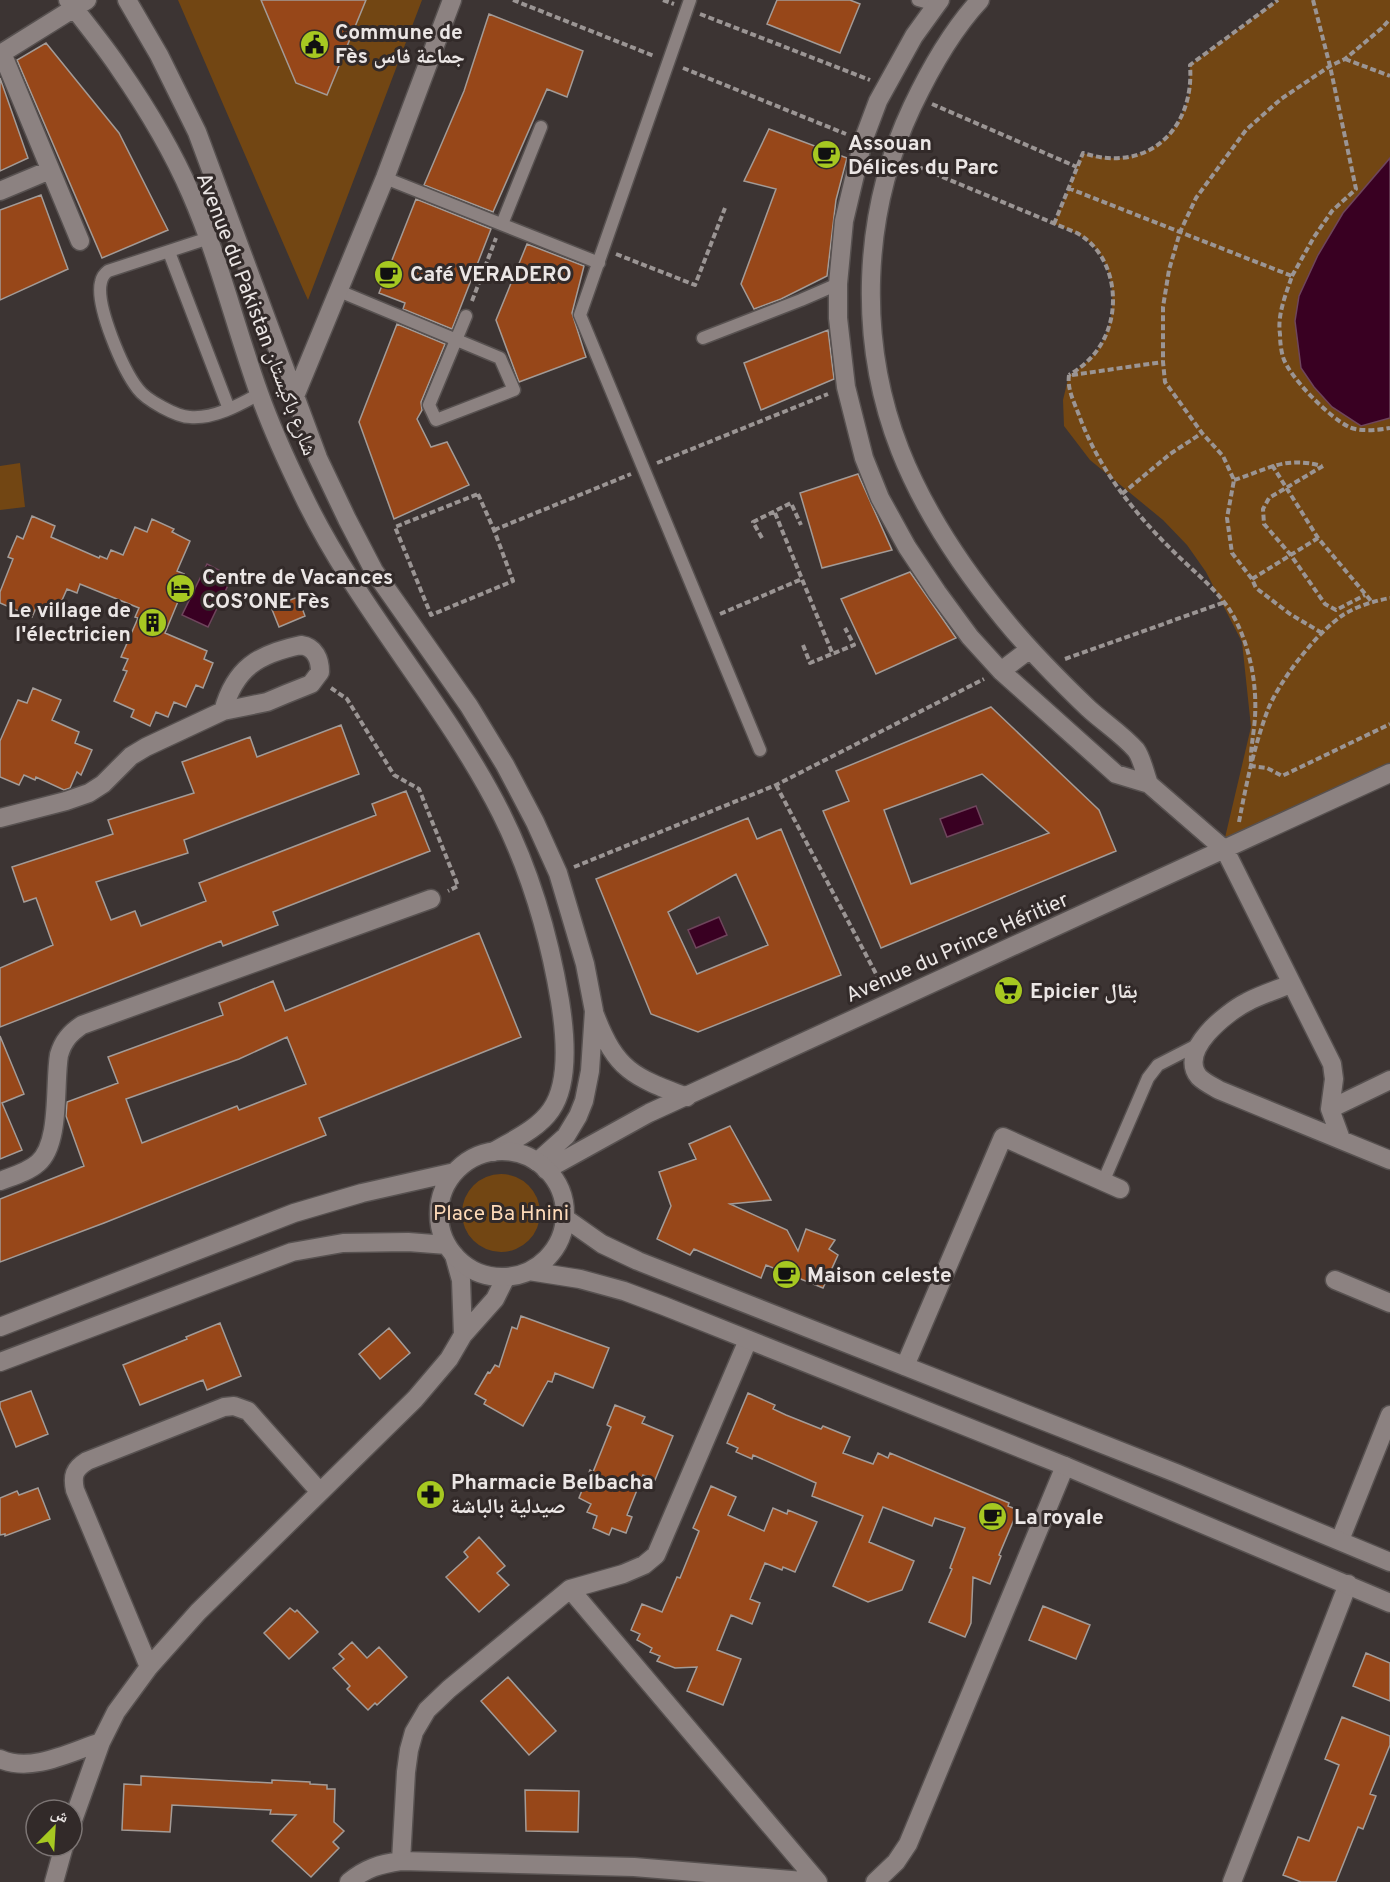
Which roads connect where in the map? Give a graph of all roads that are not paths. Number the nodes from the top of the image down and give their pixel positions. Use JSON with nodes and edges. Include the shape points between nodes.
{"nodes":[{"id":1,"x":127,"y":0,"type":"edge"},
{"id":2,"x":452,"y":0,"type":"edge"},
{"id":3,"x":918,"y":0,"type":"edge"},
{"id":4,"x":980,"y":0,"type":"edge"},
{"id":5,"x":76,"y":3,"type":"edge"},
{"id":6,"x":938,"y":3,"type":"edge"},
{"id":7,"x":688,"y":4,"type":"edge"},
{"id":8,"x":965,"y":7,"type":"edge"},
{"id":9,"x":541,"y":127,"type":"dead end"},
{"id":10,"x":50,"y":170,"type":"junction"},
{"id":11,"x":385,"y":178,"type":"junction"},
{"id":12,"x":0,"y":191,"type":"edge"},
{"id":13,"x":502,"y":224,"type":"junction"},
{"id":14,"x":209,"y":238,"type":"junction"},
{"id":15,"x":80,"y":241,"type":"dead end"},
{"id":16,"x":168,"y":252,"type":"junction"},
{"id":17,"x":599,"y":263,"type":"junction"},
{"id":18,"x":838,"y":284,"type":"junction"},
{"id":19,"x":339,"y":291,"type":"junction"},
{"id":20,"x":466,"y":316,"type":"road end"},
{"id":21,"x":704,"y":338,"type":"dead end"},
{"id":22,"x":457,"y":340,"type":"junction"},
{"id":23,"x":259,"y":394,"type":"junction"},
{"id":24,"x":295,"y":396,"type":"junction"},
{"id":25,"x":229,"y":409,"type":"junction"},
{"id":26,"x":1030,"y":649,"type":"junction"},
{"id":27,"x":1001,"y":671,"type":"junction"},
{"id":28,"x":223,"y":711,"type":"junction"},
{"id":29,"x":760,"y":750,"type":"dead end"},
{"id":30,"x":1390,"y":773,"type":"edge"},
{"id":31,"x":1149,"y":784,"type":"junction"},
{"id":32,"x":0,"y":818,"type":"edge"},
{"id":33,"x":1230,"y":847,"type":"junction"},
{"id":34,"x":431,"y":899,"type":"road end"},
{"id":35,"x":1291,"y":984,"type":"junction"},
{"id":36,"x":594,"y":1011,"type":"junction"},
{"id":37,"x":1199,"y":1044,"type":"junction"},
{"id":38,"x":1390,"y":1080,"type":"edge"},
{"id":39,"x":687,"y":1096,"type":"junction"},
{"id":40,"x":1330,"y":1109,"type":"junction"},
{"id":41,"x":1341,"y":1139,"type":"junction"},
{"id":42,"x":493,"y":1152,"type":"junction"},
{"id":43,"x":1390,"y":1160,"type":"edge"},
{"id":44,"x":541,"y":1166,"type":"junction"},
{"id":45,"x":455,"y":1172,"type":"junction"},
{"id":46,"x":0,"y":1181,"type":"edge"},
{"id":47,"x":1103,"y":1182,"type":"junction"},
{"id":48,"x":1120,"y":1189,"type":"dead end"},
{"id":49,"x":565,"y":1218,"type":"junction"},
{"id":50,"x":450,"y":1250,"type":"junction"},
{"id":51,"x":530,"y":1271,"type":"junction"},
{"id":52,"x":506,"y":1277,"type":"junction"},
{"id":53,"x":1335,"y":1280,"type":"dead end"},
{"id":54,"x":1390,"y":1303,"type":"edge"},
{"id":55,"x":0,"y":1327,"type":"edge"},
{"id":56,"x":463,"y":1335,"type":"junction"},
{"id":57,"x":748,"y":1340,"type":"junction"},
{"id":58,"x":0,"y":1362,"type":"edge"},
{"id":59,"x":905,"y":1366,"type":"junction"},
{"id":60,"x":1390,"y":1415,"type":"edge"},
{"id":61,"x":1065,"y":1466,"type":"junction"},
{"id":62,"x":320,"y":1492,"type":"junction"},
{"id":63,"x":1340,"y":1540,"type":"junction"},
{"id":64,"x":1390,"y":1562,"type":"edge"},
{"id":65,"x":1348,"y":1584,"type":"junction"},
{"id":66,"x":570,"y":1589,"type":"junction"},
{"id":67,"x":1390,"y":1603,"type":"edge"},
{"id":68,"x":149,"y":1667,"type":"junction"},
{"id":69,"x":101,"y":1742,"type":"junction"},
{"id":70,"x":0,"y":1759,"type":"edge"},
{"id":71,"x":81,"y":1798,"type":"edge"},
{"id":72,"x":61,"y":1858,"type":"edge"},
{"id":73,"x":401,"y":1861,"type":"junction"},
{"id":74,"x":54,"y":1882,"type":"edge"},
{"id":75,"x":349,"y":1882,"type":"edge"},
{"id":76,"x":817,"y":1882,"type":"edge"},
{"id":77,"x":875,"y":1882,"type":"edge"},
{"id":78,"x":1232,"y":1882,"type":"edge"}],
"edges":[{"from":1,"to":24,"type":"street","name":"Avenue du Pakistan شارع باكيستان","via":[[197,132]]},
{"from":2,"to":11,"type":"street"},
{"from":3,"to":6,"type":"lane"},
{"from":4,"to":8,"type":"street"},
{"from":5,"to":10,"type":"street","via":[[2,53]]},
{"from":5,"to":14,"type":"street","name":"Avenue du Pakistan شارع باكيستان","via":[[165,142]]},
{"from":6,"to":18,"type":"street","via":[[885,86],[863,141],[844,221]]},
{"from":7,"to":17,"type":"lane"},
{"from":8,"to":26,"type":"street","via":[[917,97],[882,190],[870,291],[878,372],[900,450],[920,494],[973,579]]},
{"from":9,"to":13,"type":"lane"},
{"from":10,"to":12,"type":"street"},
{"from":10,"to":15,"type":"street"},
{"from":11,"to":13,"type":"lane"},
{"from":11,"to":19,"type":"street"},
{"from":13,"to":17,"type":"lane"},
{"from":14,"to":16,"type":"lane"},
{"from":14,"to":23,"type":"street","name":"Avenue du Pakistan شارع باكيستان"},
{"from":16,"to":25,"type":"lane"},
{"from":16,"to":25,"type":"lane","via":[[102,276],[108,333],[138,390],[162,407],[189,418]]},
{"from":17,"to":29,"type":"lane","via":[[580,315]]},
{"from":18,"to":21,"type":"lane"},
{"from":18,"to":27,"type":"street","via":[[846,387],[864,458],[880,498],[937,592]]},
{"from":19,"to":22,"type":"lane"},
{"from":19,"to":24,"type":"street"},
{"from":20,"to":22,"type":"lane"},
{"from":22,"to":22,"type":"lane","via":[[500,358],[514,390],[436,420],[429,405]]},
{"from":23,"to":25,"type":"lane"},
{"from":23,"to":42,"type":"street","name":"Avenue du Pakistan شارع باكيستان","via":[[304,497],[333,550],[468,755],[500,812],[526,868],[543,920],[563,1019],[561,1084],[551,1110],[538,1124]]},
{"from":24,"to":36,"type":"street","name":"Avenue du Pakistan شارع باكيستان","via":[[318,458],[374,571],[469,706],[535,822],[558,873],[585,964]]},
{"from":26,"to":27,"type":"street"},
{"from":26,"to":31,"type":"street","via":[[1137,752]]},
{"from":27,"to":31,"type":"street","via":[[1116,774]]},
{"from":28,"to":28,"type":"street","via":[[267,702],[311,684],[320,672],[318,658],[307,646],[255,661],[233,684]]},
{"from":28,"to":32,"type":"street","via":[[131,756],[89,793]]},
{"from":30,"to":33,"type":"street","name":"Avenue du Prince Héritier"},
{"from":31,"to":33,"type":"street"},
{"from":33,"to":35,"type":"street"},
{"from":33,"to":39,"type":"street","name":"Avenue du Prince Héritier"},
{"from":34,"to":46,"type":"street","via":[[82,1025],[71,1033],[59,1055],[53,1128],[44,1155],[31,1169]]},
{"from":35,"to":37,"type":"street","via":[[1247,1002],[1216,1025]]},
{"from":35,"to":40,"type":"street","via":[[1332,1064]]},
{"from":36,"to":39,"type":"street","via":[[604,1039],[624,1067],[653,1084]]},
{"from":36,"to":44,"type":"street","name":"Avenue du Pakistan شارع باكيستان","via":[[584,1101],[566,1136]]},
{"from":37,"to":41,"type":"street","via":[[1193,1062],[1199,1077],[1219,1090]]},
{"from":37,"to":47,"type":"lane","via":[[1158,1065],[1148,1078]]},
{"from":38,"to":40,"type":"street"},
{"from":39,"to":44,"type":"street","name":"Avenue du Prince Héritier"},
{"from":40,"to":41,"type":"street"},
{"from":41,"to":43,"type":"street"},
{"from":42,"to":44,"type":"street","via":[[512,1152]]},
{"from":42,"to":45,"type":"street","via":[[472,1159]]},
{"from":44,"to":49,"type":"street","via":[[562,1194]]},
{"from":45,"to":50,"type":"street","via":[[440,1204],[440,1228]]},
{"from":45,"to":55,"type":"street","via":[[362,1192],[294,1213]]},
{"from":47,"to":48,"type":"street"},
{"from":47,"to":59,"type":"street","via":[[1003,1137]]},
{"from":49,"to":51,"type":"street","via":[[556,1247]]},
{"from":49,"to":59,"type":"street","via":[[602,1244],[638,1261]]},
{"from":50,"to":52,"type":"street","via":[[472,1270]]},
{"from":50,"to":56,"type":"street","via":[[461,1280]]},
{"from":50,"to":58,"type":"street","via":[[408,1242],[362,1242],[292,1252]]},
{"from":51,"to":52,"type":"street"},
{"from":51,"to":57,"type":"street","via":[[624,1291]]},
{"from":52,"to":56,"type":"street","via":[[495,1299]]},
{"from":53,"to":54,"type":"street"},
{"from":56,"to":62,"type":"street","via":[[449,1359],[415,1399]]},
{"from":57,"to":61,"type":"street"},
{"from":57,"to":66,"type":"street","via":[[656,1555],[623,1574]]},
{"from":59,"to":63,"type":"street"},
{"from":60,"to":63,"type":"street"},
{"from":61,"to":65,"type":"street"},
{"from":61,"to":77,"type":"street","via":[[908,1844]]},
{"from":62,"to":68,"type":"street","via":[[198,1612]]},
{"from":62,"to":68,"type":"street","via":[[248,1411],[234,1406],[78,1467],[72,1479],[75,1490]]},
{"from":63,"to":64,"type":"street"},
{"from":65,"to":67,"type":"street"},
{"from":65,"to":78,"type":"street"},
{"from":66,"to":73,"type":"street","via":[[449,1689],[420,1721],[406,1772]]},
{"from":66,"to":76,"type":"street"},
{"from":68,"to":69,"type":"street","via":[[116,1712]]},
{"from":69,"to":70,"type":"street","via":[[31,1764]]},
{"from":69,"to":71,"type":"street"},
{"from":72,"to":74,"type":"street"},
{"from":73,"to":75,"type":"street","via":[[378,1864]]},
{"from":73,"to":76,"type":"street","via":[[634,1867]]}]}
